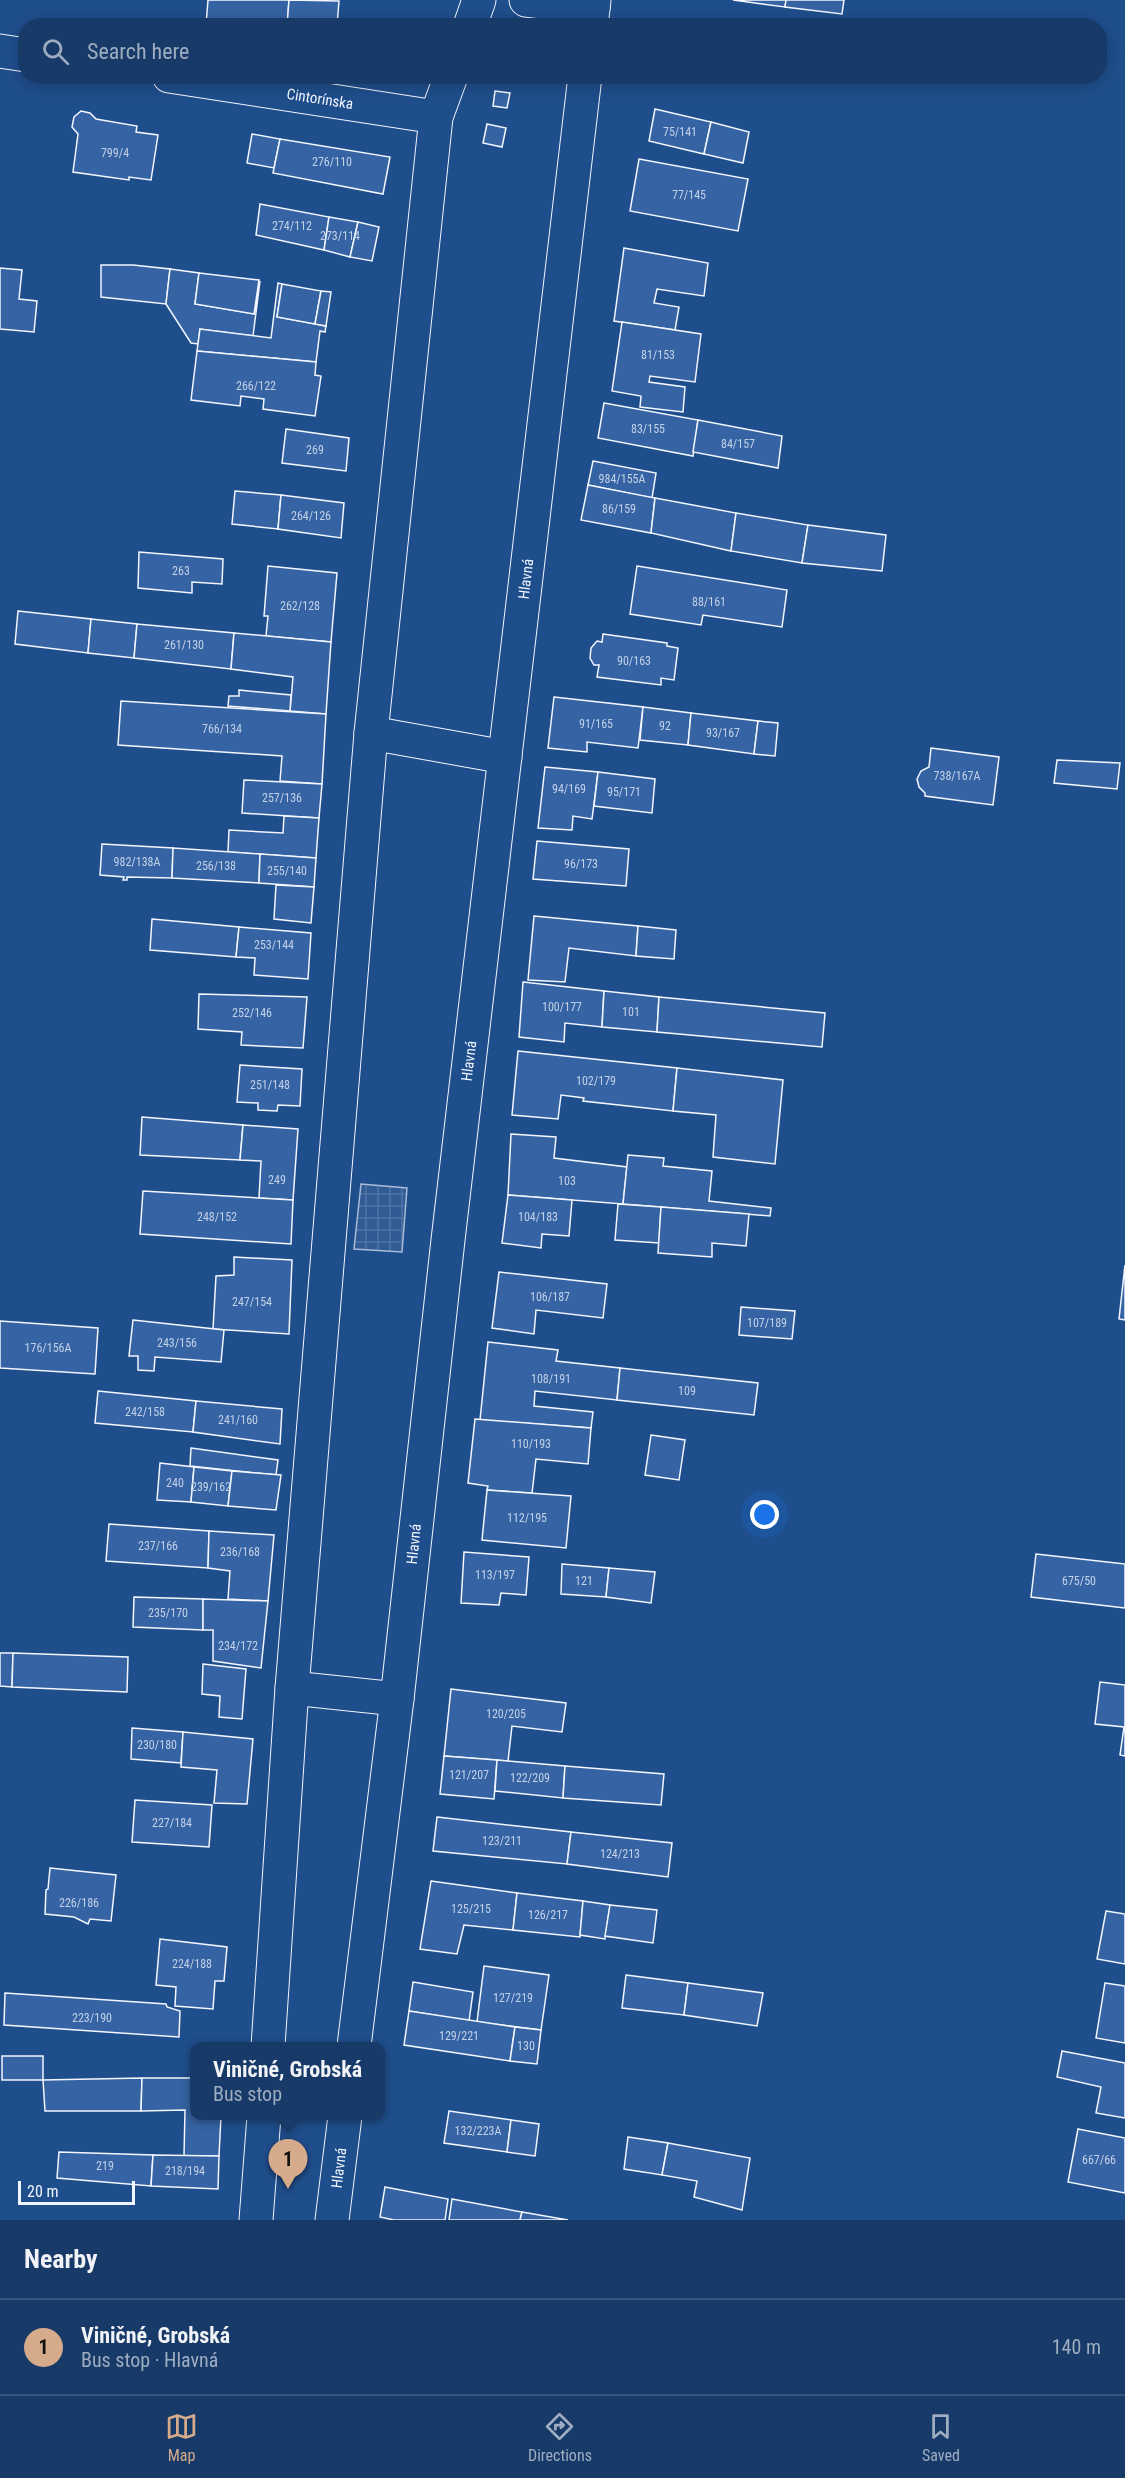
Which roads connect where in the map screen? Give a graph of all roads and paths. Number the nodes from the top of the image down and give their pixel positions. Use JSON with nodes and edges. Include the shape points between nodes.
{"nodes":[{"id":1,"x":479,"y":0,"type":"edge"},
{"id":2,"x":526,"y":0,"type":"edge"},
{"id":3,"x":593,"y":11,"type":"edge"},
{"id":4,"x":473,"y":18,"type":"edge"},
{"id":5,"x":0,"y":51,"type":"edge"},
{"id":6,"x":18,"y":54,"type":"edge"},
{"id":7,"x":221,"y":84,"type":"edge"},
{"id":8,"x":448,"y":84,"type":"edge"},
{"id":9,"x":584,"y":84,"type":"edge"},
{"id":10,"x":436,"y":117,"type":"junction"},
{"id":11,"x":371,"y":733,"type":"junction"},
{"id":12,"x":505,"y":757,"type":"junction"},
{"id":13,"x":292,"y":1688,"type":"junction"},
{"id":14,"x":397,"y":1699,"type":"junction"},
{"id":15,"x":268,"y":2042,"type":"edge"},
{"id":16,"x":354,"y":2042,"type":"edge"},
{"id":17,"x":264,"y":2120,"type":"edge"},
{"id":18,"x":344,"y":2120,"type":"edge"},
{"id":19,"x":256,"y":2220,"type":"edge"},
{"id":20,"x":332,"y":2220,"type":"edge"}],
"edges":[{"from":1,"to":4,"type":"street"},
{"from":2,"to":3,"type":"street"},
{"from":5,"to":6,"type":"street"},
{"from":7,"to":10,"type":"street","name":"Cintorínska"},
{"from":8,"to":10,"type":"street"},
{"from":9,"to":12,"type":"street","name":"Hlavná"},
{"from":10,"to":11,"type":"street"},
{"from":11,"to":12,"type":"street"},
{"from":11,"to":13,"type":"street"},
{"from":12,"to":14,"type":"street","name":"Hlavná"},
{"from":13,"to":14,"type":"street"},
{"from":13,"to":15,"type":"street"},
{"from":14,"to":16,"type":"street","name":"Hlavná"},
{"from":17,"to":19,"type":"street"},
{"from":18,"to":20,"type":"street","name":"Hlavná"}]}
